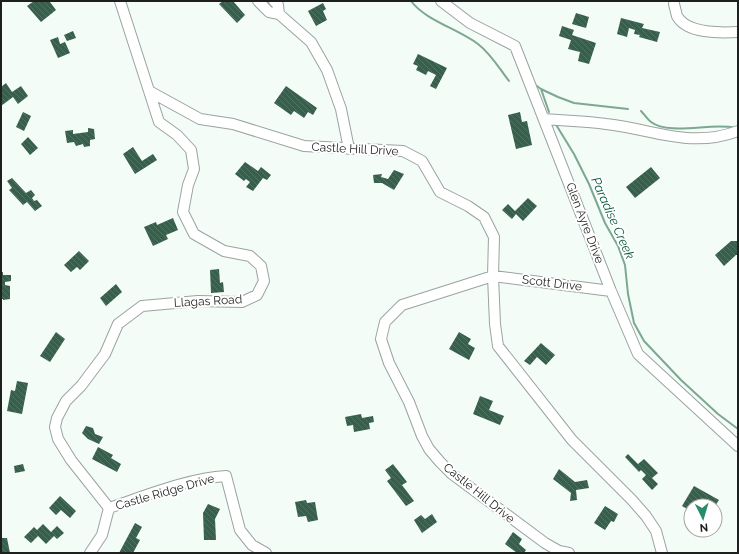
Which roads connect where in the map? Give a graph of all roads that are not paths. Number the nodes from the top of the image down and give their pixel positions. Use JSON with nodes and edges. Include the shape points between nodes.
{"nodes":[{"id":1,"x":120,"y":1,"type":"edge"},
{"id":2,"x":258,"y":1,"type":"edge"},
{"id":3,"x":274,"y":1,"type":"edge"},
{"id":4,"x":442,"y":1,"type":"edge"},
{"id":5,"x":674,"y":4,"type":"dead end"},
{"id":6,"x":279,"y":14,"type":"junction"},
{"id":7,"x":738,"y":32,"type":"edge"},
{"id":8,"x":150,"y":91,"type":"junction"},
{"id":9,"x":545,"y":119,"type":"junction"},
{"id":10,"x":738,"y":131,"type":"edge"},
{"id":11,"x":349,"y":149,"type":"junction"},
{"id":12,"x":493,"y":276,"type":"junction"},
{"id":13,"x":611,"y":291,"type":"junction"},
{"id":14,"x":738,"y":446,"type":"edge"},
{"id":15,"x":109,"y":508,"type":"junction"},
{"id":16,"x":90,"y":553,"type":"edge"},
{"id":17,"x":266,"y":553,"type":"edge"},
{"id":18,"x":569,"y":553,"type":"edge"},
{"id":19,"x":662,"y":553,"type":"edge"}],
"edges":[{"from":1,"to":8,"type":"street","name":"Llagas Road"},
{"from":2,"to":6,"type":"street","via":[[269,12]]},
{"from":3,"to":6,"type":"street","via":[[278,5]]},
{"from":4,"to":9,"type":"street","name":"Glen Ayre Drive","via":[[470,23],[515,46]]},
{"from":5,"to":7,"type":"street","via":[[678,17],[687,26],[701,31]]},
{"from":6,"to":11,"type":"street","via":[[311,42],[327,70],[341,109]]},
{"from":8,"to":11,"type":"street","name":"Castle Hill Drive","via":[[200,119],[233,124],[304,146]]},
{"from":8,"to":15,"type":"street","name":"Llagas Road","via":[[158,122],[177,135],[190,150],[194,169],[183,212],[194,234],[224,251],[250,256],[261,266],[264,281],[257,295],[242,302],[198,301],[142,306],[118,324],[105,354],[66,401],[55,428],[58,439],[71,460]]},
{"from":9,"to":10,"type":"street","via":[[606,124],[684,139],[712,139]]},
{"from":9,"to":13,"type":"street","name":"Glen Ayre Drive"},
{"from":11,"to":12,"type":"street","name":"Castle Hill Drive","via":[[403,151],[422,161],[440,192],[484,217],[494,237]]},
{"from":12,"to":13,"type":"street","name":"Scott Drive"},
{"from":12,"to":18,"type":"street","name":"Castle Hill Drive","via":[[402,305],[385,322],[380,339],[422,436],[440,462],[452,474],[545,543]]},
{"from":12,"to":19,"type":"street","name":"Castle Hill Drive","via":[[498,346],[572,440],[646,516],[656,531]]},
{"from":13,"to":14,"type":"street","name":"Glen Ayre Drive","via":[[638,354]]},
{"from":15,"to":16,"type":"street","via":[[102,535]]},
{"from":15,"to":17,"type":"street","name":"Castle Ridge Drive","via":[[209,477],[226,476],[240,530],[252,545]]}]}
